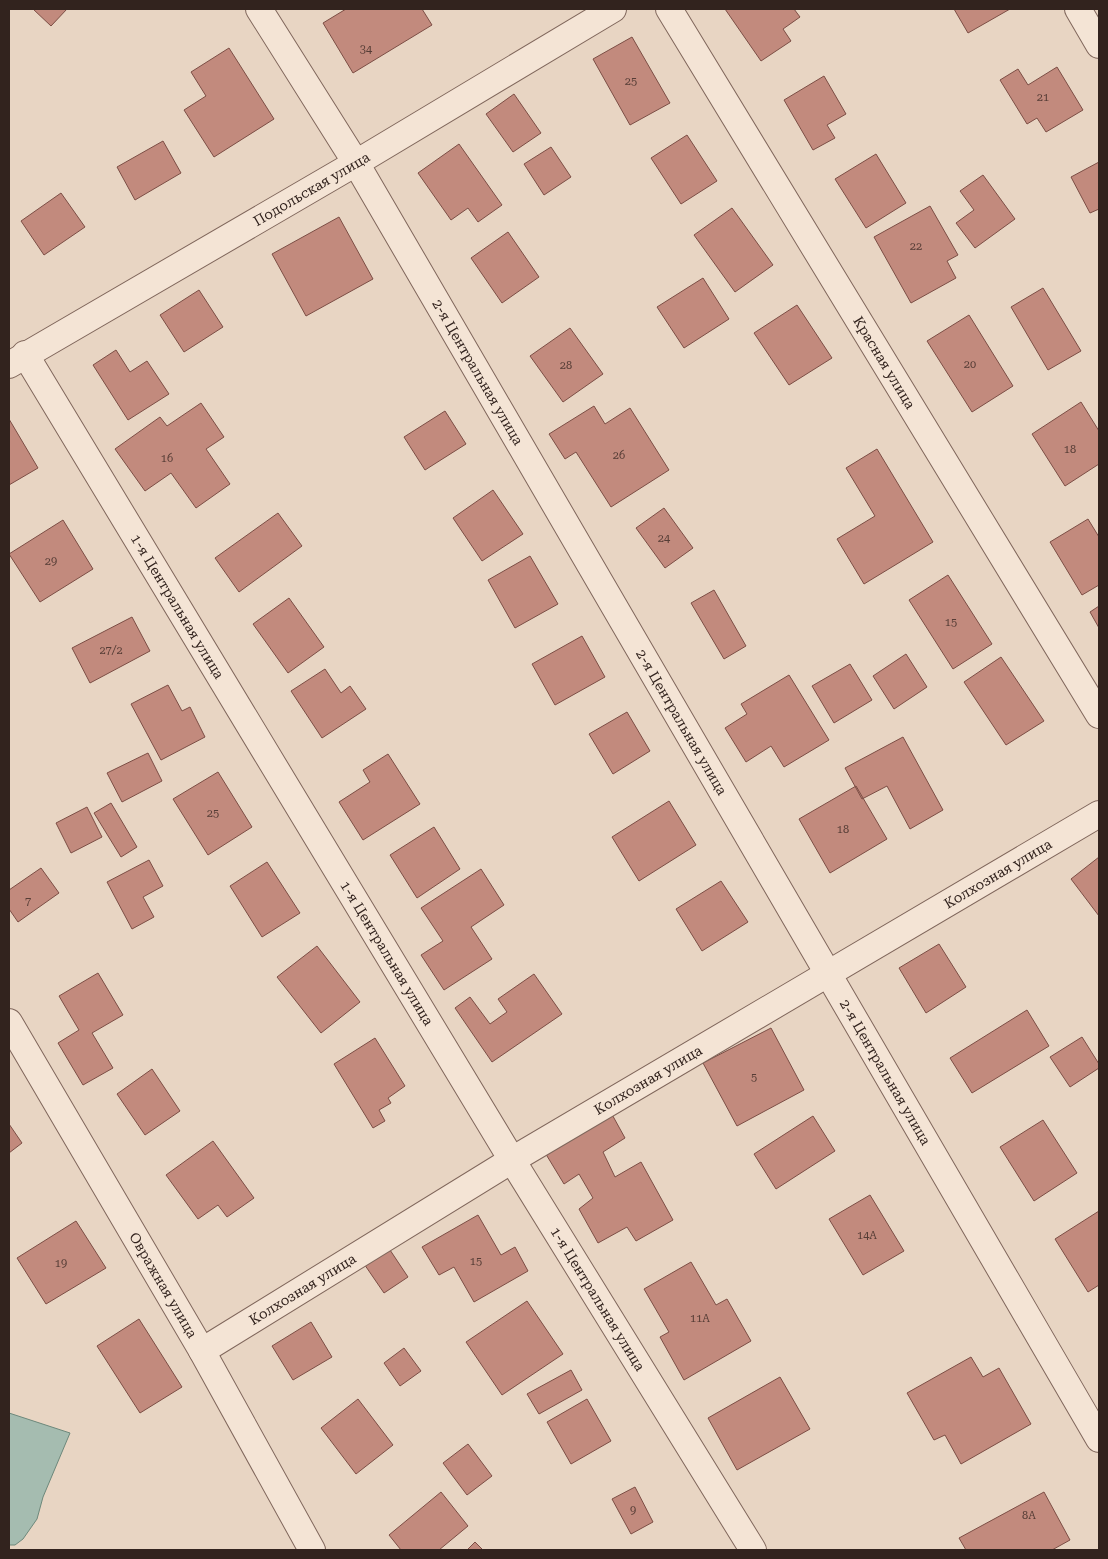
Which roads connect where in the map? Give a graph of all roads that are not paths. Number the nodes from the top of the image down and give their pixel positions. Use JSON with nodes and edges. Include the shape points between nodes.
{"nodes":[{"id":1,"x":259,"y":9,"type":"edge"},
{"id":2,"x":613,"y":9,"type":"edge"},
{"id":3,"x":669,"y":9,"type":"edge"},
{"id":4,"x":1078,"y":9,"type":"edge"},
{"id":5,"x":1099,"y":44,"type":"edge"},
{"id":6,"x":356,"y":163,"type":"junction"},
{"id":7,"x":17,"y":360,"type":"edge"},
{"id":8,"x":1099,"y":715,"type":"edge"},
{"id":9,"x":1099,"y":814,"type":"edge"},
{"id":10,"x":828,"y":974,"type":"junction"},
{"id":11,"x":9,"y":1022,"type":"edge"},
{"id":12,"x":512,"y":1160,"type":"junction"},
{"id":13,"x":202,"y":1351,"type":"junction"},
{"id":14,"x":1099,"y":1438,"type":"edge"},
{"id":15,"x":312,"y":1550,"type":"edge"},
{"id":16,"x":753,"y":1550,"type":"edge"}],
"edges":[{"from":1,"to":6,"type":"street","name":"2-я Центральная улица"},
{"from":2,"to":6,"type":"street","name":"Подольская улица"},
{"from":3,"to":8,"type":"street","name":"Красная улица"},
{"from":4,"to":5,"type":"street"},
{"from":6,"to":7,"type":"street","name":"Подольская улица"},
{"from":6,"to":10,"type":"street","name":"2-я Центральная улица"},
{"from":7,"to":12,"type":"street","name":"1-я Центральная улица"},
{"from":9,"to":10,"type":"street","name":"Колхозная улица"},
{"from":10,"to":12,"type":"street","name":"Колхозная улица"},
{"from":10,"to":14,"type":"street","name":"2-я Центральная улица"},
{"from":11,"to":13,"type":"street","name":"Овражная улица"},
{"from":12,"to":13,"type":"street","name":"Колхозная улица"},
{"from":12,"to":16,"type":"street","name":"1-я Центральная улица"},
{"from":13,"to":15,"type":"street","name":"Овражная улица"}]}
